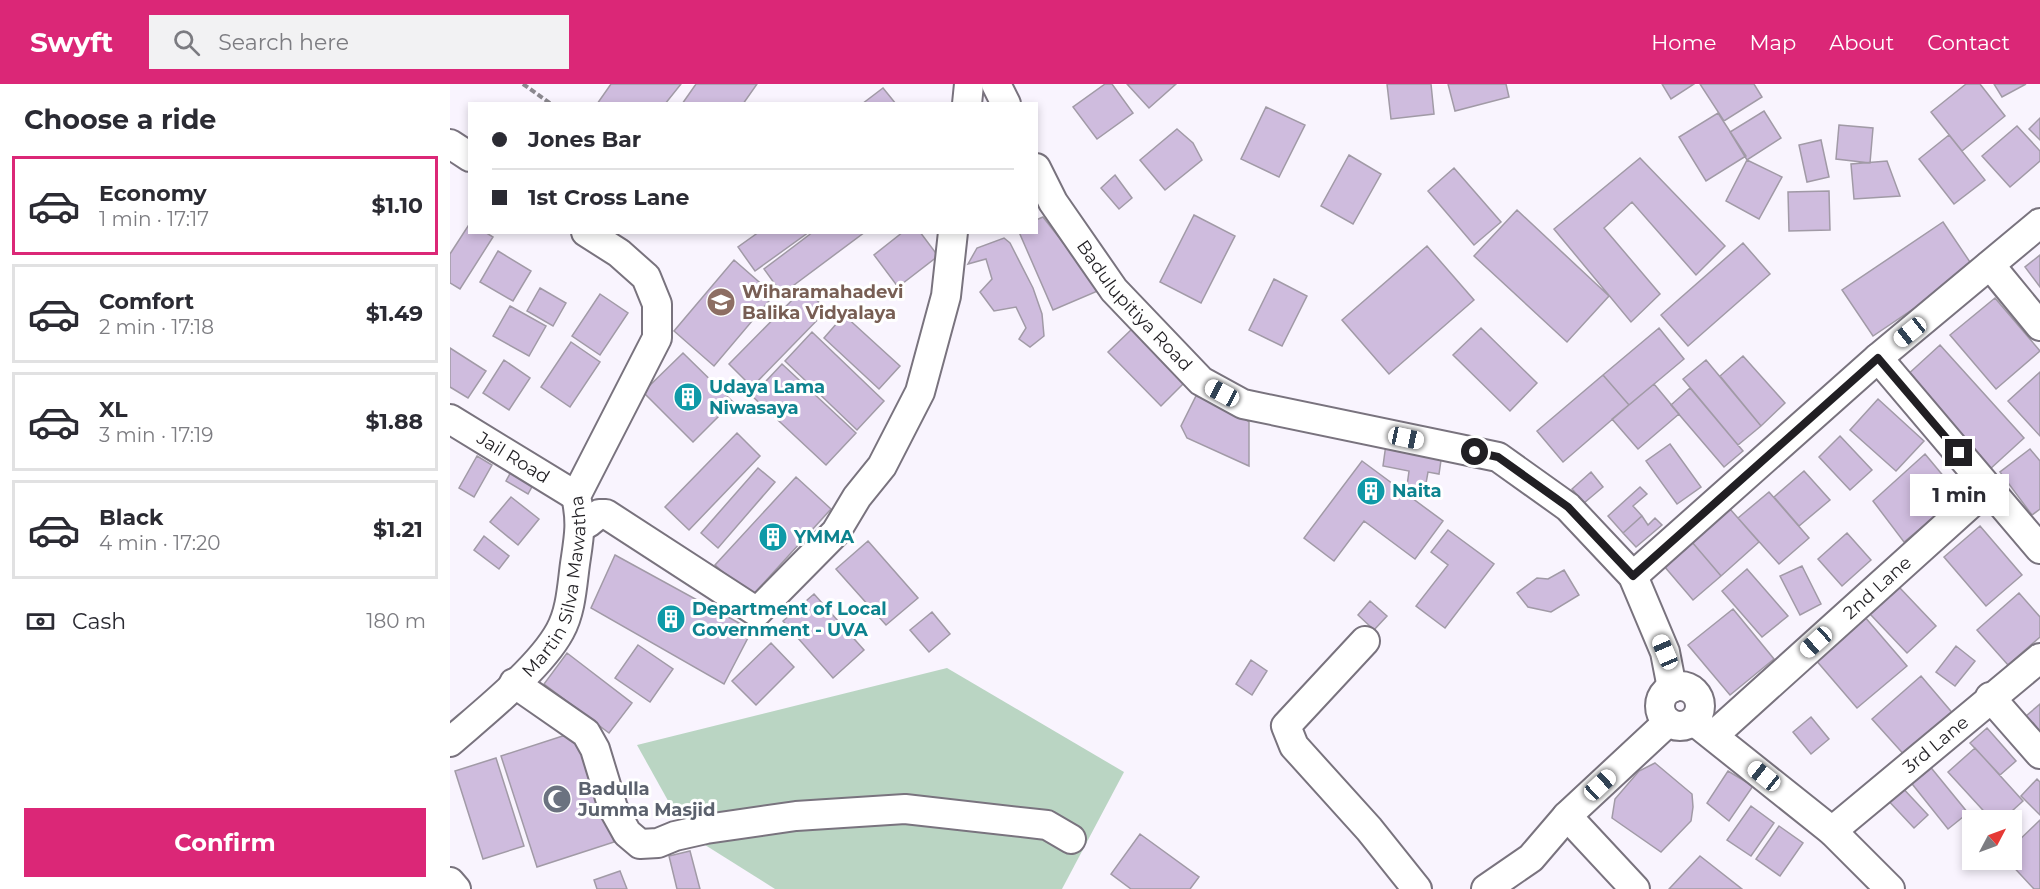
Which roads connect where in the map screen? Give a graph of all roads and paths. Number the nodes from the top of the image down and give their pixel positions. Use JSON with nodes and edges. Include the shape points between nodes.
{"nodes":[{"id":1,"x":523,"y":84,"type":"edge"},
{"id":2,"x":969,"y":84,"type":"edge"},
{"id":3,"x":996,"y":84,"type":"edge"},
{"id":4,"x":548,"y":102,"type":"edge"},
{"id":5,"x":967,"y":102,"type":"edge"},
{"id":6,"x":1005,"y":102,"type":"edge"},
{"id":7,"x":450,"y":144,"type":"edge"},
{"id":8,"x":468,"y":156,"type":"edge"},
{"id":9,"x":1038,"y":172,"type":"edge"},
{"id":10,"x":2040,"y":223,"type":"edge"},
{"id":11,"x":589,"y":234,"type":"edge"},
{"id":12,"x":953,"y":234,"type":"edge"},
{"id":13,"x":1990,"y":265,"type":"junction"},
{"id":14,"x":2040,"y":326,"type":"edge"},
{"id":15,"x":1878,"y":358,"type":"junction"},
{"id":16,"x":450,"y":418,"type":"edge"},
{"id":17,"x":1988,"y":488,"type":"junction"},
{"id":18,"x":579,"y":507,"type":"junction"},
{"id":19,"x":2040,"y":549,"type":"edge"},
{"id":20,"x":1633,"y":576,"type":"junction"},
{"id":21,"x":1365,"y":641,"type":"dead end"},
{"id":22,"x":2040,"y":658,"type":"edge"},
{"id":23,"x":514,"y":683,"type":"junction"},
{"id":24,"x":1990,"y":697,"type":"junction"},
{"id":25,"x":1692,"y":726,"type":"junction"},
{"id":26,"x":450,"y":742,"type":"edge"},
{"id":27,"x":2040,"y":754,"type":"edge"},
{"id":28,"x":1567,"y":816,"type":"junction"},
{"id":29,"x":1832,"y":831,"type":"junction"},
{"id":30,"x":1071,"y":839,"type":"dead end"},
{"id":31,"x":450,"y":882,"type":"edge"},
{"id":32,"x":456,"y":889,"type":"edge"},
{"id":33,"x":1417,"y":889,"type":"edge"},
{"id":34,"x":1486,"y":889,"type":"edge"},
{"id":35,"x":1635,"y":889,"type":"edge"},
{"id":36,"x":1890,"y":889,"type":"edge"}],
"edges":[{"from":1,"to":4,"type":"path"},
{"from":2,"to":5,"type":"street"},
{"from":3,"to":6,"type":"street"},
{"from":7,"to":8,"type":"street"},
{"from":9,"to":20,"type":"street","name":"Badulupitiya Road","via":[[1053,202],[1114,290],[1201,381],[1243,404],[1498,457],[1568,507]]},
{"from":10,"to":13,"type":"street"},
{"from":11,"to":18,"type":"street","name":"Martin Silva Mawatha","via":[[646,277],[657,304],[657,338]]},
{"from":12,"to":18,"type":"street","via":[[945,296],[920,392],[882,466],[836,532],[757,612],[606,514],[599,514],[588,523]]},
{"from":13,"to":14,"type":"street"},
{"from":13,"to":15,"type":"street"},
{"from":15,"to":17,"type":"street"},
{"from":15,"to":20,"type":"street"},
{"from":16,"to":18,"type":"street","name":"Jail Road"},
{"from":17,"to":19,"type":"street"},
{"from":17,"to":25,"type":"street","name":"2nd Lane"},
{"from":18,"to":23,"type":"street","name":"Martin Silva Mawatha","via":[[568,609],[561,630]]},
{"from":20,"to":25,"type":"street","name":"Badulupitiya Road","via":[[1665,652],[1672,688],[1662,697],[1663,716]]},
{"from":21,"to":33,"type":"street","via":[[1286,730],[1294,746]]},
{"from":22,"to":24,"type":"street","name":"3rd Lane"},
{"from":23,"to":26,"type":"street","name":"Martin Silva Mawatha"},
{"from":23,"to":30,"type":"street","via":[[586,733],[595,749],[613,808],[627,833],[640,844],[658,843],[706,829],[796,816],[905,809],[1047,825]]},
{"from":24,"to":27,"type":"street"},
{"from":24,"to":29,"type":"street","name":"3rd Lane"},
{"from":25,"to":28,"type":"street","name":"2nd Lane"},
{"from":25,"to":29,"type":"street"},
{"from":28,"to":34,"type":"street","name":"2nd Lane","via":[[1531,858]]},
{"from":28,"to":35,"type":"street"},
{"from":29,"to":36,"type":"street"},
{"from":31,"to":32,"type":"street"}]}
